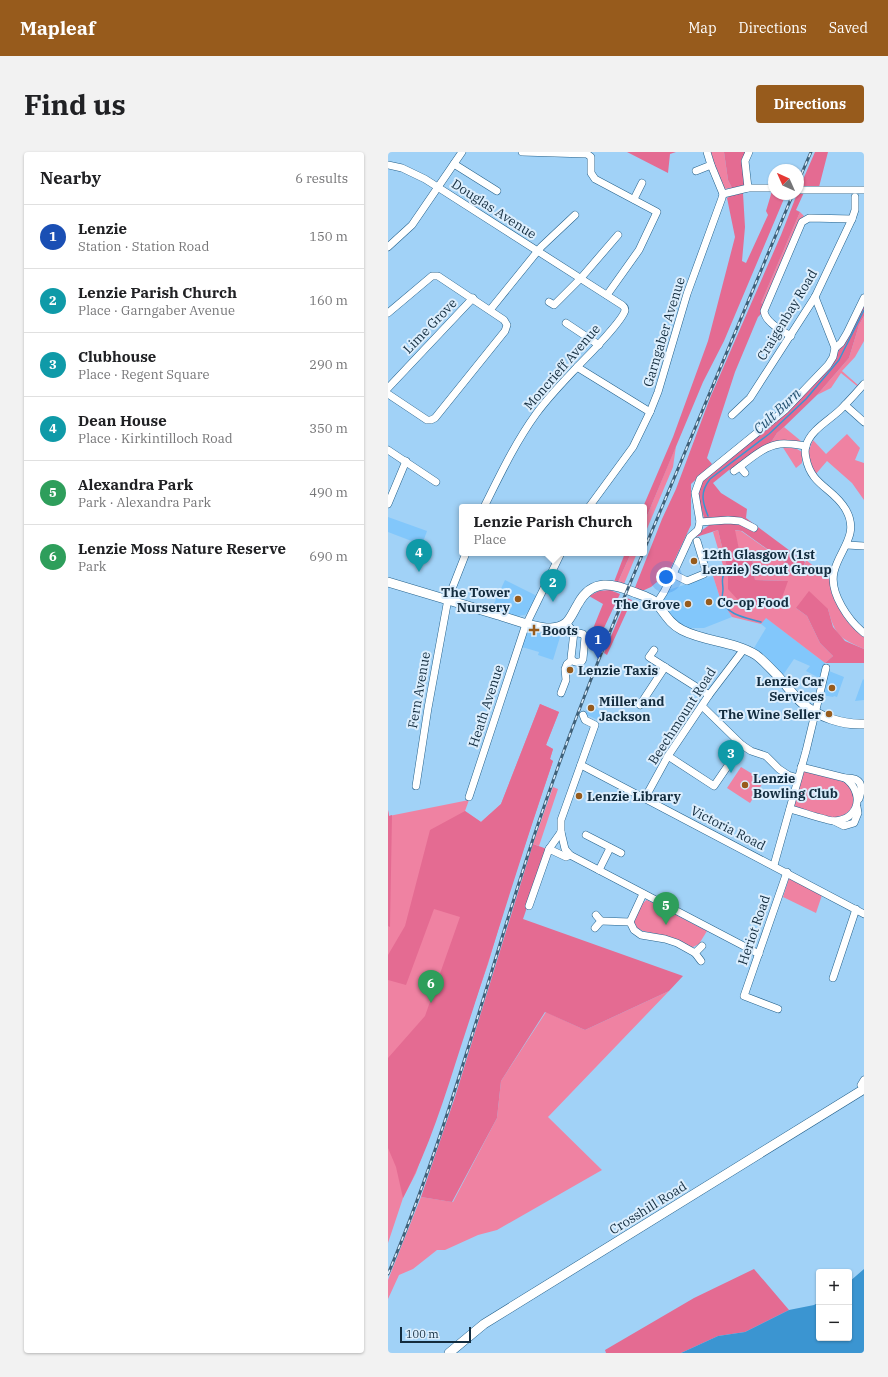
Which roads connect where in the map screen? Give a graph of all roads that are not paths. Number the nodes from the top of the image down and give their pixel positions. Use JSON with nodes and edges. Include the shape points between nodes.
{"nodes":[{"id":1,"x":462,"y":152,"type":"edge"},
{"id":2,"x":522,"y":152,"type":"edge"},
{"id":3,"x":708,"y":152,"type":"edge"},
{"id":4,"x":749,"y":152,"type":"edge"},
{"id":5,"x":454,"y":164,"type":"junction"},
{"id":6,"x":711,"y":164,"type":"junction"},
{"id":7,"x":388,"y":165,"type":"edge"},
{"id":8,"x":695,"y":171,"type":"dead end"},
{"id":9,"x":642,"y":183,"type":"dead end"},
{"id":10,"x":438,"y":187,"type":"junction"},
{"id":11,"x":748,"y":188,"type":"junction"},
{"id":12,"x":768,"y":188,"type":"edge"},
{"id":13,"x":804,"y":190,"type":"edge"},
{"id":14,"x":864,"y":190,"type":"edge"},
{"id":15,"x":497,"y":191,"type":"dead end"},
{"id":16,"x":722,"y":194,"type":"junction"},
{"id":17,"x":855,"y":197,"type":"dead end"},
{"id":18,"x":634,"y":199,"type":"junction"},
{"id":19,"x":575,"y":215,"type":"dead end"},
{"id":20,"x":852,"y":219,"type":"junction"},
{"id":21,"x":618,"y":235,"type":"dead end"},
{"id":22,"x":388,"y":247,"type":"edge"},
{"id":23,"x":537,"y":251,"type":"junction"},
{"id":24,"x":581,"y":278,"type":"junction"},
{"id":25,"x":607,"y":295,"type":"junction"},
{"id":26,"x":815,"y":297,"type":"junction"},
{"id":27,"x":473,"y":298,"type":"junction"},
{"id":28,"x":864,"y":298,"type":"edge"},
{"id":29,"x":549,"y":302,"type":"dead end"},
{"id":30,"x":625,"y":308,"type":"joint"},
{"id":31,"x":490,"y":310,"type":"junction"},
{"id":32,"x":388,"y":313,"type":"edge"},
{"id":33,"x":566,"y":323,"type":"dead end"},
{"id":34,"x":791,"y":336,"type":"junction"},
{"id":35,"x":599,"y":345,"type":"junction"},
{"id":36,"x":835,"y":348,"type":"junction"},
{"id":37,"x":577,"y":367,"type":"junction"},
{"id":38,"x":864,"y":384,"type":"edge"},
{"id":39,"x":388,"y":388,"type":"edge"},
{"id":40,"x":388,"y":394,"type":"edge"},
{"id":41,"x":846,"y":405,"type":"junction"},
{"id":42,"x":650,"y":412,"type":"junction"},
{"id":43,"x":732,"y":415,"type":"dead end"},
{"id":44,"x":864,"y":422,"type":"edge"},
{"id":45,"x":806,"y":446,"type":"junction"},
{"id":46,"x":388,"y":450,"type":"edge"},
{"id":47,"x":406,"y":461,"type":"junction"},
{"id":48,"x":745,"y":473,"type":"dead end"},
{"id":49,"x":436,"y":482,"type":"dead end"},
{"id":50,"x":388,"y":504,"type":"edge"},
{"id":51,"x":486,"y":504,"type":"edge"},
{"id":52,"x":591,"y":504,"type":"edge"},
{"id":53,"x":700,"y":522,"type":"junction"},
{"id":54,"x":754,"y":528,"type":"dead end"},
{"id":55,"x":697,"y":541,"type":"dead end"},
{"id":56,"x":847,"y":546,"type":"junction"},
{"id":57,"x":864,"y":546,"type":"edge"},
{"id":58,"x":699,"y":550,"type":"junction"},
{"id":59,"x":692,"y":552,"type":"dead end"},
{"id":60,"x":465,"y":556,"type":"edge"},
{"id":61,"x":560,"y":556,"type":"edge"},
{"id":62,"x":673,"y":574,"type":"junction"},
{"id":63,"x":388,"y":582,"type":"edge"},
{"id":64,"x":448,"y":599,"type":"junction"},
{"id":65,"x":657,"y":603,"type":"junction"},
{"id":66,"x":527,"y":623,"type":"junction"},
{"id":67,"x":566,"y":623,"type":"junction"},
{"id":68,"x":574,"y":632,"type":"junction"},
{"id":69,"x":864,"y":633,"type":"edge"},
{"id":70,"x":744,"y":649,"type":"junction"},
{"id":71,"x":654,"y":650,"type":"dead end"},
{"id":72,"x":572,"y":660,"type":"junction"},
{"id":73,"x":665,"y":667,"type":"junction"},
{"id":74,"x":826,"y":668,"type":"dead end"},
{"id":75,"x":561,"y":694,"type":"dead end"},
{"id":76,"x":709,"y":695,"type":"junction"},
{"id":77,"x":640,"y":706,"type":"dead end"},
{"id":78,"x":702,"y":706,"type":"junction"},
{"id":79,"x":816,"y":712,"type":"junction"},
{"id":80,"x":583,"y":715,"type":"dead end"},
{"id":81,"x":864,"y":724,"type":"edge"},
{"id":82,"x":742,"y":745,"type":"junction"},
{"id":83,"x":668,"y":756,"type":"junction"},
{"id":84,"x":581,"y":765,"type":"junction"},
{"id":85,"x":802,"y":767,"type":"junction"},
{"id":86,"x":798,"y":778,"type":"junction"},
{"id":87,"x":416,"y":786,"type":"dead end"},
{"id":88,"x":469,"y":797,"type":"dead end"},
{"id":89,"x":645,"y":798,"type":"junction"},
{"id":90,"x":790,"y":808,"type":"junction"},
{"id":91,"x":561,"y":832,"type":"junction"},
{"id":92,"x":586,"y":835,"type":"dead end"},
{"id":93,"x":610,"y":848,"type":"junction"},
{"id":94,"x":549,"y":849,"type":"junction"},
{"id":95,"x":621,"y":853,"type":"dead end"},
{"id":96,"x":570,"y":855,"type":"junction"},
{"id":97,"x":774,"y":865,"type":"junction"},
{"id":98,"x":599,"y":870,"type":"junction"},
{"id":99,"x":787,"y":872,"type":"junction"},
{"id":100,"x":644,"y":894,"type":"junction"},
{"id":101,"x":529,"y":906,"type":"dead end"},
{"id":102,"x":856,"y":909,"type":"junction"},
{"id":103,"x":864,"y":914,"type":"edge"},
{"id":104,"x":630,"y":922,"type":"junction"},
{"id":105,"x":595,"y":928,"type":"dead end"},
{"id":106,"x":702,"y":946,"type":"dead end"},
{"id":107,"x":695,"y":953,"type":"junction"},
{"id":108,"x":759,"y":954,"type":"junction"},
{"id":109,"x":701,"y":961,"type":"dead end"},
{"id":110,"x":833,"y":978,"type":"dead end"},
{"id":111,"x":778,"y":1009,"type":"dead end"},
{"id":112,"x":863,"y":1085,"type":"edge"},
{"id":113,"x":449,"y":1353,"type":"edge"}],
"edges":[{"from":1,"to":5,"type":"street"},
{"from":2,"to":18,"type":"street","via":[[587,154],[591,157],[591,174],[595,179]]},
{"from":3,"to":6,"type":"street"},
{"from":4,"to":11,"type":"street","via":[[745,161]]},
{"from":5,"to":10,"type":"street"},
{"from":5,"to":15,"type":"street"},
{"from":6,"to":8,"type":"street"},
{"from":6,"to":16,"type":"street"},
{"from":7,"to":10,"type":"street","name":"Douglas Avenue","via":[[402,168]]},
{"from":9,"to":18,"type":"street"},
{"from":10,"to":22,"type":"street","via":[[410,227]]},
{"from":10,"to":23,"type":"street","name":"Douglas Avenue"},
{"from":11,"to":12,"type":"street"},
{"from":11,"to":16,"type":"street"},
{"from":13,"to":14,"type":"street"},
{"from":16,"to":42,"type":"street","name":"Garngaber Avenue"},
{"from":17,"to":20,"type":"street","name":"Craigenbay Road"},
{"from":18,"to":25,"type":"street","via":[[657,212],[657,215],[639,250]]},
{"from":19,"to":23,"type":"street","name":"Douglas Avenue"},
{"from":20,"to":26,"type":"street","name":"Craigenbay Road"},
{"from":20,"to":34,"type":"street","via":[[809,218],[802,222],[764,311],[768,320]]},
{"from":21,"to":24,"type":"street"},
{"from":23,"to":24,"type":"street","name":"Douglas Avenue"},
{"from":23,"to":31,"type":"street"},
{"from":24,"to":25,"type":"street","name":"Douglas Avenue"},
{"from":24,"to":29,"type":"street","via":[[554,305]]},
{"from":25,"to":30,"type":"street","name":"Douglas Avenue"},
{"from":26,"to":34,"type":"street","name":"Craigenbay Road"},
{"from":26,"to":36,"type":"street"},
{"from":27,"to":31,"type":"street"},
{"from":27,"to":32,"type":"street","via":[[435,275]]},
{"from":27,"to":39,"type":"street","name":"Lime Grove"},
{"from":28,"to":36,"type":"street","via":[[844,338]]},
{"from":30,"to":35,"type":"street","name":"Moncrieff Avenue"},
{"from":31,"to":40,"type":"street","via":[[504,320],[505,331],[435,418],[427,420]]},
{"from":33,"to":35,"type":"street"},
{"from":34,"to":43,"type":"street","name":"Craigenbay Road","via":[[750,398]]},
{"from":35,"to":37,"type":"street","name":"Moncrieff Avenue"},
{"from":36,"to":53,"type":"street","via":[[828,365],[785,410],[700,479],[695,493]]},
{"from":37,"to":42,"type":"street"},
{"from":37,"to":51,"type":"street","name":"Moncrieff Avenue","via":[[532,420]]},
{"from":38,"to":41,"type":"street"},
{"from":41,"to":44,"type":"street"},
{"from":41,"to":45,"type":"street","via":[[814,433]]},
{"from":42,"to":52,"type":"street","name":"Garngaber Avenue","via":[[633,447]]},
{"from":45,"to":48,"type":"street","via":[[775,445],[737,469]]},
{"from":45,"to":56,"type":"street","via":[[807,464],[814,477],[847,511],[850,532]]},
{"from":46,"to":47,"type":"street"},
{"from":47,"to":49,"type":"street"},
{"from":47,"to":50,"type":"street"},
{"from":53,"to":54,"type":"street","via":[[740,521]]},
{"from":53,"to":62,"type":"street"},
{"from":55,"to":58,"type":"street"},
{"from":56,"to":57,"type":"street"},
{"from":56,"to":69,"type":"street","via":[[833,574],[834,586],[848,617]]},
{"from":58,"to":59,"type":"street"},
{"from":58,"to":62,"type":"street","via":[[706,571],[704,574],[687,581]]},
{"from":60,"to":64,"type":"street"},
{"from":61,"to":66,"type":"street"},
{"from":62,"to":65,"type":"street"},
{"from":63,"to":64,"type":"main road"},
{"from":64,"to":66,"type":"main road"},
{"from":64,"to":87,"type":"street","name":"Fern Avenue"},
{"from":65,"to":67,"type":"main road","via":[[618,586],[600,585],[586,593]]},
{"from":65,"to":70,"type":"main road","via":[[670,622],[681,630]]},
{"from":66,"to":67,"type":"main road","via":[[550,628]]},
{"from":66,"to":88,"type":"street","name":"Heath Avenue"},
{"from":67,"to":68,"type":"street"},
{"from":68,"to":72,"type":"street"},
{"from":68,"to":72,"type":"street","via":[[583,634],[585,642],[582,661]]},
{"from":70,"to":76,"type":"street","name":"Beechmount Road"},
{"from":70,"to":79,"type":"main road","via":[[756,655],[803,703]]},
{"from":71,"to":73,"type":"street","via":[[649,656]]},
{"from":72,"to":75,"type":"street","via":[[566,664],[566,680]]},
{"from":73,"to":76,"type":"street"},
{"from":73,"to":77,"type":"street"},
{"from":74,"to":79,"type":"street"},
{"from":76,"to":78,"type":"street","name":"Beechmount Road"},
{"from":78,"to":82,"type":"street"},
{"from":78,"to":83,"type":"street","name":"Beechmount Road"},
{"from":79,"to":81,"type":"main road","via":[[837,721]]},
{"from":79,"to":85,"type":"street"},
{"from":80,"to":84,"type":"street","via":[[585,720],[594,725]]},
{"from":82,"to":83,"type":"street","via":[[714,786]]},
{"from":82,"to":86,"type":"street","via":[[766,756],[779,769]]},
{"from":83,"to":89,"type":"street","name":"Beechmount Road"},
{"from":84,"to":89,"type":"street","name":"Victoria Road"},
{"from":84,"to":91,"type":"street","via":[[561,820]]},
{"from":85,"to":86,"type":"street"},
{"from":85,"to":90,"type":"street","via":[[845,778],[856,788],[859,799],[857,807],[851,815],[833,821]]},
{"from":86,"to":90,"type":"street"},
{"from":89,"to":97,"type":"street","name":"Victoria Road"},
{"from":90,"to":97,"type":"street"},
{"from":91,"to":94,"type":"street"},
{"from":91,"to":96,"type":"street","via":[[565,849]]},
{"from":92,"to":93,"type":"street"},
{"from":93,"to":95,"type":"street"},
{"from":93,"to":98,"type":"street"},
{"from":94,"to":96,"type":"street","via":[[566,857]]},
{"from":94,"to":101,"type":"street"},
{"from":96,"to":98,"type":"street"},
{"from":97,"to":99,"type":"street","name":"Victoria Road"},
{"from":98,"to":100,"type":"street"},
{"from":99,"to":102,"type":"street","name":"Victoria Road"},
{"from":99,"to":108,"type":"street","name":"Heriot Road"},
{"from":100,"to":104,"type":"street"},
{"from":100,"to":108,"type":"street"},
{"from":102,"to":103,"type":"street","name":"Victoria Road"},
{"from":102,"to":110,"type":"street"},
{"from":104,"to":105,"type":"street","via":[[598,918]]},
{"from":104,"to":107,"type":"street","via":[[634,930],[641,935],[665,939]]},
{"from":106,"to":107,"type":"street"},
{"from":107,"to":109,"type":"street"},
{"from":108,"to":111,"type":"street","name":"Heriot Road","via":[[744,996]]},
{"from":112,"to":113,"type":"main road","name":"Crosshill Road","via":[[484,1324]]}]}
